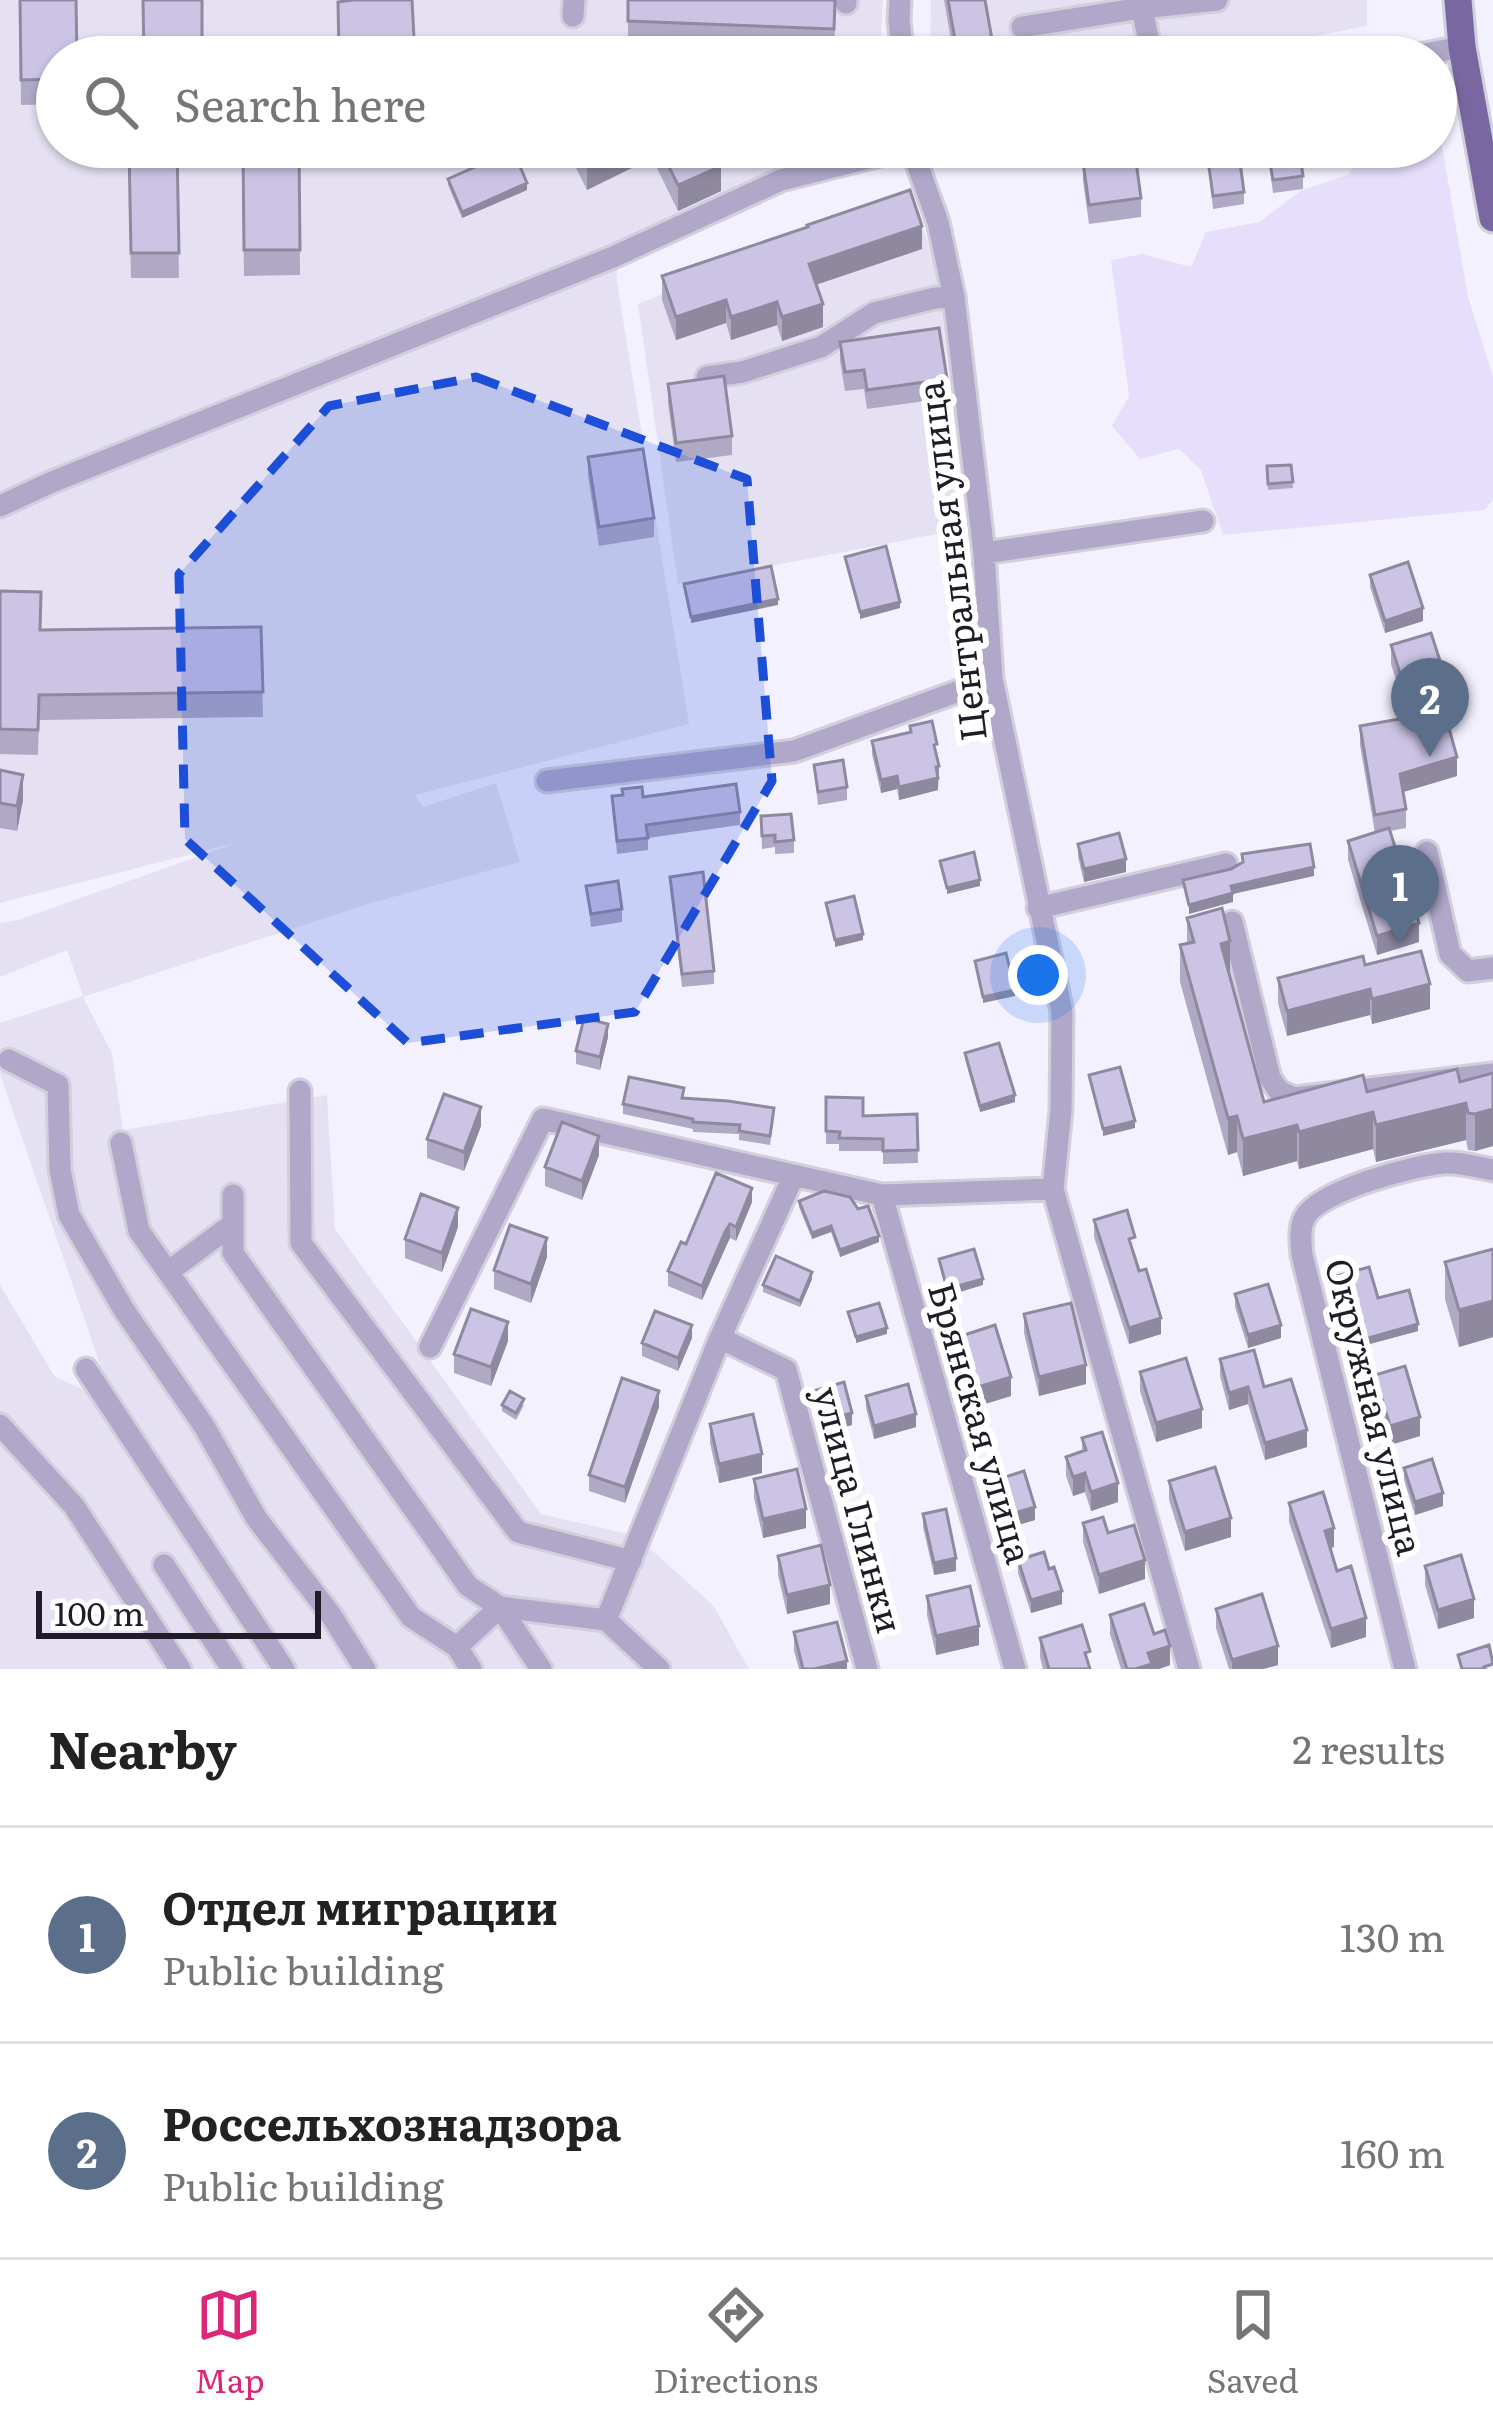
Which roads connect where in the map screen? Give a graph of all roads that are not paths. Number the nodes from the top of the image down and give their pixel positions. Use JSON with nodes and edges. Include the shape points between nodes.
{"nodes":[{"id":1,"x":900,"y":0,"type":"edge"},
{"id":2,"x":1217,"y":0,"type":"edge"},
{"id":3,"x":1458,"y":0,"type":"edge"},
{"id":4,"x":1142,"y":8,"type":"junction"},
{"id":5,"x":1022,"y":27,"type":"dead end"},
{"id":6,"x":901,"y":36,"type":"edge"},
{"id":7,"x":1148,"y":36,"type":"edge"},
{"id":8,"x":1462,"y":47,"type":"junction"},
{"id":9,"x":1457,"y":48,"type":"edge"},
{"id":10,"x":829,"y":168,"type":"edge"},
{"id":11,"x":919,"y":168,"type":"edge"},
{"id":12,"x":1493,"y":218,"type":"edge"},
{"id":13,"x":954,"y":296,"type":"junction"},
{"id":14,"x":707,"y":377,"type":"edge"},
{"id":15,"x":0,"y":506,"type":"edge"},
{"id":16,"x":1203,"y":521,"type":"dead end"},
{"id":17,"x":983,"y":553,"type":"junction"},
{"id":18,"x":992,"y":680,"type":"junction"},
{"id":19,"x":547,"y":781,"type":"dead end"},
{"id":20,"x":1427,"y":852,"type":"dead end"},
{"id":21,"x":1226,"y":864,"type":"edge"},
{"id":22,"x":1039,"y":908,"type":"junction"},
{"id":23,"x":1232,"y":922,"type":"dead end"},
{"id":24,"x":1493,"y":968,"type":"edge"},
{"id":25,"x":9,"y":1060,"type":"dead end"},
{"id":26,"x":1493,"y":1074,"type":"edge"},
{"id":27,"x":300,"y":1091,"type":"dead end"},
{"id":28,"x":121,"y":1143,"type":"dead end"},
{"id":29,"x":1493,"y":1170,"type":"edge"},
{"id":30,"x":794,"y":1175,"type":"junction"},
{"id":31,"x":1053,"y":1189,"type":"junction"},
{"id":32,"x":233,"y":1195,"type":"dead end"},
{"id":33,"x":881,"y":1196,"type":"junction"},
{"id":34,"x":233,"y":1224,"type":"junction"},
{"id":35,"x":168,"y":1272,"type":"junction"},
{"id":36,"x":720,"y":1338,"type":"junction"},
{"id":37,"x":430,"y":1347,"type":"dead end"},
{"id":38,"x":86,"y":1369,"type":"dead end"},
{"id":39,"x":0,"y":1425,"type":"edge"},
{"id":40,"x":631,"y":1561,"type":"junction"},
{"id":41,"x":164,"y":1565,"type":"dead end"},
{"id":42,"x":500,"y":1606,"type":"junction"},
{"id":43,"x":606,"y":1620,"type":"junction"},
{"id":44,"x":457,"y":1647,"type":"junction"},
{"id":45,"x":180,"y":1669,"type":"edge"},
{"id":46,"x":232,"y":1669,"type":"edge"},
{"id":47,"x":284,"y":1669,"type":"edge"},
{"id":48,"x":365,"y":1669,"type":"edge"},
{"id":49,"x":471,"y":1669,"type":"edge"},
{"id":50,"x":541,"y":1669,"type":"edge"},
{"id":51,"x":659,"y":1669,"type":"edge"},
{"id":52,"x":867,"y":1669,"type":"edge"},
{"id":53,"x":1015,"y":1669,"type":"edge"},
{"id":54,"x":1189,"y":1669,"type":"edge"},
{"id":55,"x":1405,"y":1669,"type":"edge"}],
"edges":[{"from":1,"to":6,"type":"street"},
{"from":2,"to":4,"type":"street"},
{"from":3,"to":8,"type":"main road"},
{"from":4,"to":5,"type":"street"},
{"from":4,"to":7,"type":"street"},
{"from":8,"to":9,"type":"street"},
{"from":8,"to":12,"type":"main road"},
{"from":10,"to":15,"type":"street","via":[[781,180]]},
{"from":11,"to":13,"type":"street","name":"Центральная улица"},
{"from":13,"to":14,"type":"street","via":[[874,314],[821,347]]},
{"from":13,"to":17,"type":"street","name":"Центральная улица"},
{"from":16,"to":17,"type":"street"},
{"from":17,"to":18,"type":"street","name":"Центральная улица"},
{"from":18,"to":19,"type":"street","via":[[794,752]]},
{"from":18,"to":22,"type":"street","name":"Центральная улица"},
{"from":20,"to":24,"type":"street","via":[[1450,953],[1468,971]]},
{"from":21,"to":22,"type":"street"},
{"from":22,"to":31,"type":"street","name":"Центральная улица","via":[[1062,1012]]},
{"from":23,"to":26,"type":"street","via":[[1279,1091],[1295,1098]]},
{"from":25,"to":48,"type":"street","via":[[58,1085],[69,1215],[257,1519]]},
{"from":27,"to":40,"type":"street","via":[[301,1243],[518,1532]]},
{"from":28,"to":35,"type":"street","via":[[139,1231]]},
{"from":29,"to":55,"type":"street","name":"Окружная улица","via":[[1445,1163],[1382,1177],[1319,1204],[1301,1228]]},
{"from":30,"to":33,"type":"street"},
{"from":30,"to":36,"type":"street"},
{"from":30,"to":37,"type":"street","via":[[543,1118]]},
{"from":31,"to":33,"type":"street"},
{"from":31,"to":54,"type":"street","name":"Центральная улица"},
{"from":32,"to":34,"type":"street"},
{"from":33,"to":53,"type":"street","name":"Брянская улица"},
{"from":34,"to":35,"type":"street"},
{"from":34,"to":42,"type":"street","via":[[233,1253],[467,1586]]},
{"from":35,"to":44,"type":"street","via":[[411,1617]]},
{"from":36,"to":40,"type":"street"},
{"from":36,"to":52,"type":"street","name":"улица Глинки","via":[[786,1370]]},
{"from":38,"to":47,"type":"street"},
{"from":39,"to":45,"type":"street","via":[[74,1506]]},
{"from":40,"to":43,"type":"street"},
{"from":41,"to":46,"type":"street"},
{"from":42,"to":43,"type":"street"},
{"from":42,"to":44,"type":"street"},
{"from":42,"to":50,"type":"street"},
{"from":43,"to":51,"type":"street"},
{"from":44,"to":49,"type":"street"}]}
